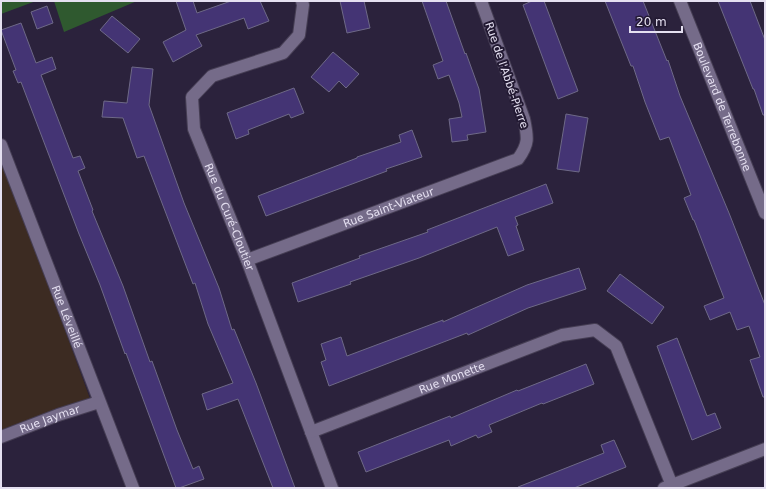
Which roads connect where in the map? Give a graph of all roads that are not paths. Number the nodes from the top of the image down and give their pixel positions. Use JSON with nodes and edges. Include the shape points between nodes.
{"nodes":[{"id":1,"x":302,"y":1,"type":"edge"},
{"id":2,"x":480,"y":1,"type":"edge"},
{"id":3,"x":680,"y":1,"type":"edge"},
{"id":4,"x":1,"y":145,"type":"edge"},
{"id":5,"x":525,"y":149,"type":"joint"},
{"id":6,"x":765,"y":213,"type":"edge"},
{"id":7,"x":247,"y":260,"type":"junction"},
{"id":8,"x":99,"y":402,"type":"junction"},
{"id":9,"x":311,"y":432,"type":"junction"},
{"id":10,"x":1,"y":436,"type":"edge"},
{"id":11,"x":765,"y":449,"type":"edge"},
{"id":12,"x":670,"y":487,"type":"edge"},
{"id":13,"x":133,"y":488,"type":"edge"},
{"id":14,"x":332,"y":488,"type":"edge"}],
"edges":[{"from":1,"to":7,"type":"street","name":"Rue du Curé-Cloutier","via":[[299,35],[283,53],[212,76],[192,97],[194,129]]},
{"from":2,"to":5,"type":"street","name":"Rue de l'Abbé-Pierre","via":[[524,119],[527,134]]},
{"from":3,"to":6,"type":"street","name":"Boulevard de Terrebonne"},
{"from":4,"to":8,"type":"street","name":"Rue Léveillé"},
{"from":5,"to":7,"type":"street","name":"Rue Saint-Viateur","via":[[518,160]]},
{"from":7,"to":9,"type":"street","name":"Rue du Curé-Cloutier"},
{"from":8,"to":10,"type":"street","name":"Rue Jaymar"},
{"from":8,"to":13,"type":"street","name":"Rue Léveillé"},
{"from":9,"to":12,"type":"street","name":"Rue Monette","via":[[562,335],[595,330],[616,346]]},
{"from":9,"to":14,"type":"street","name":"Rue du Curé-Cloutier"},
{"from":11,"to":12,"type":"street"}]}
